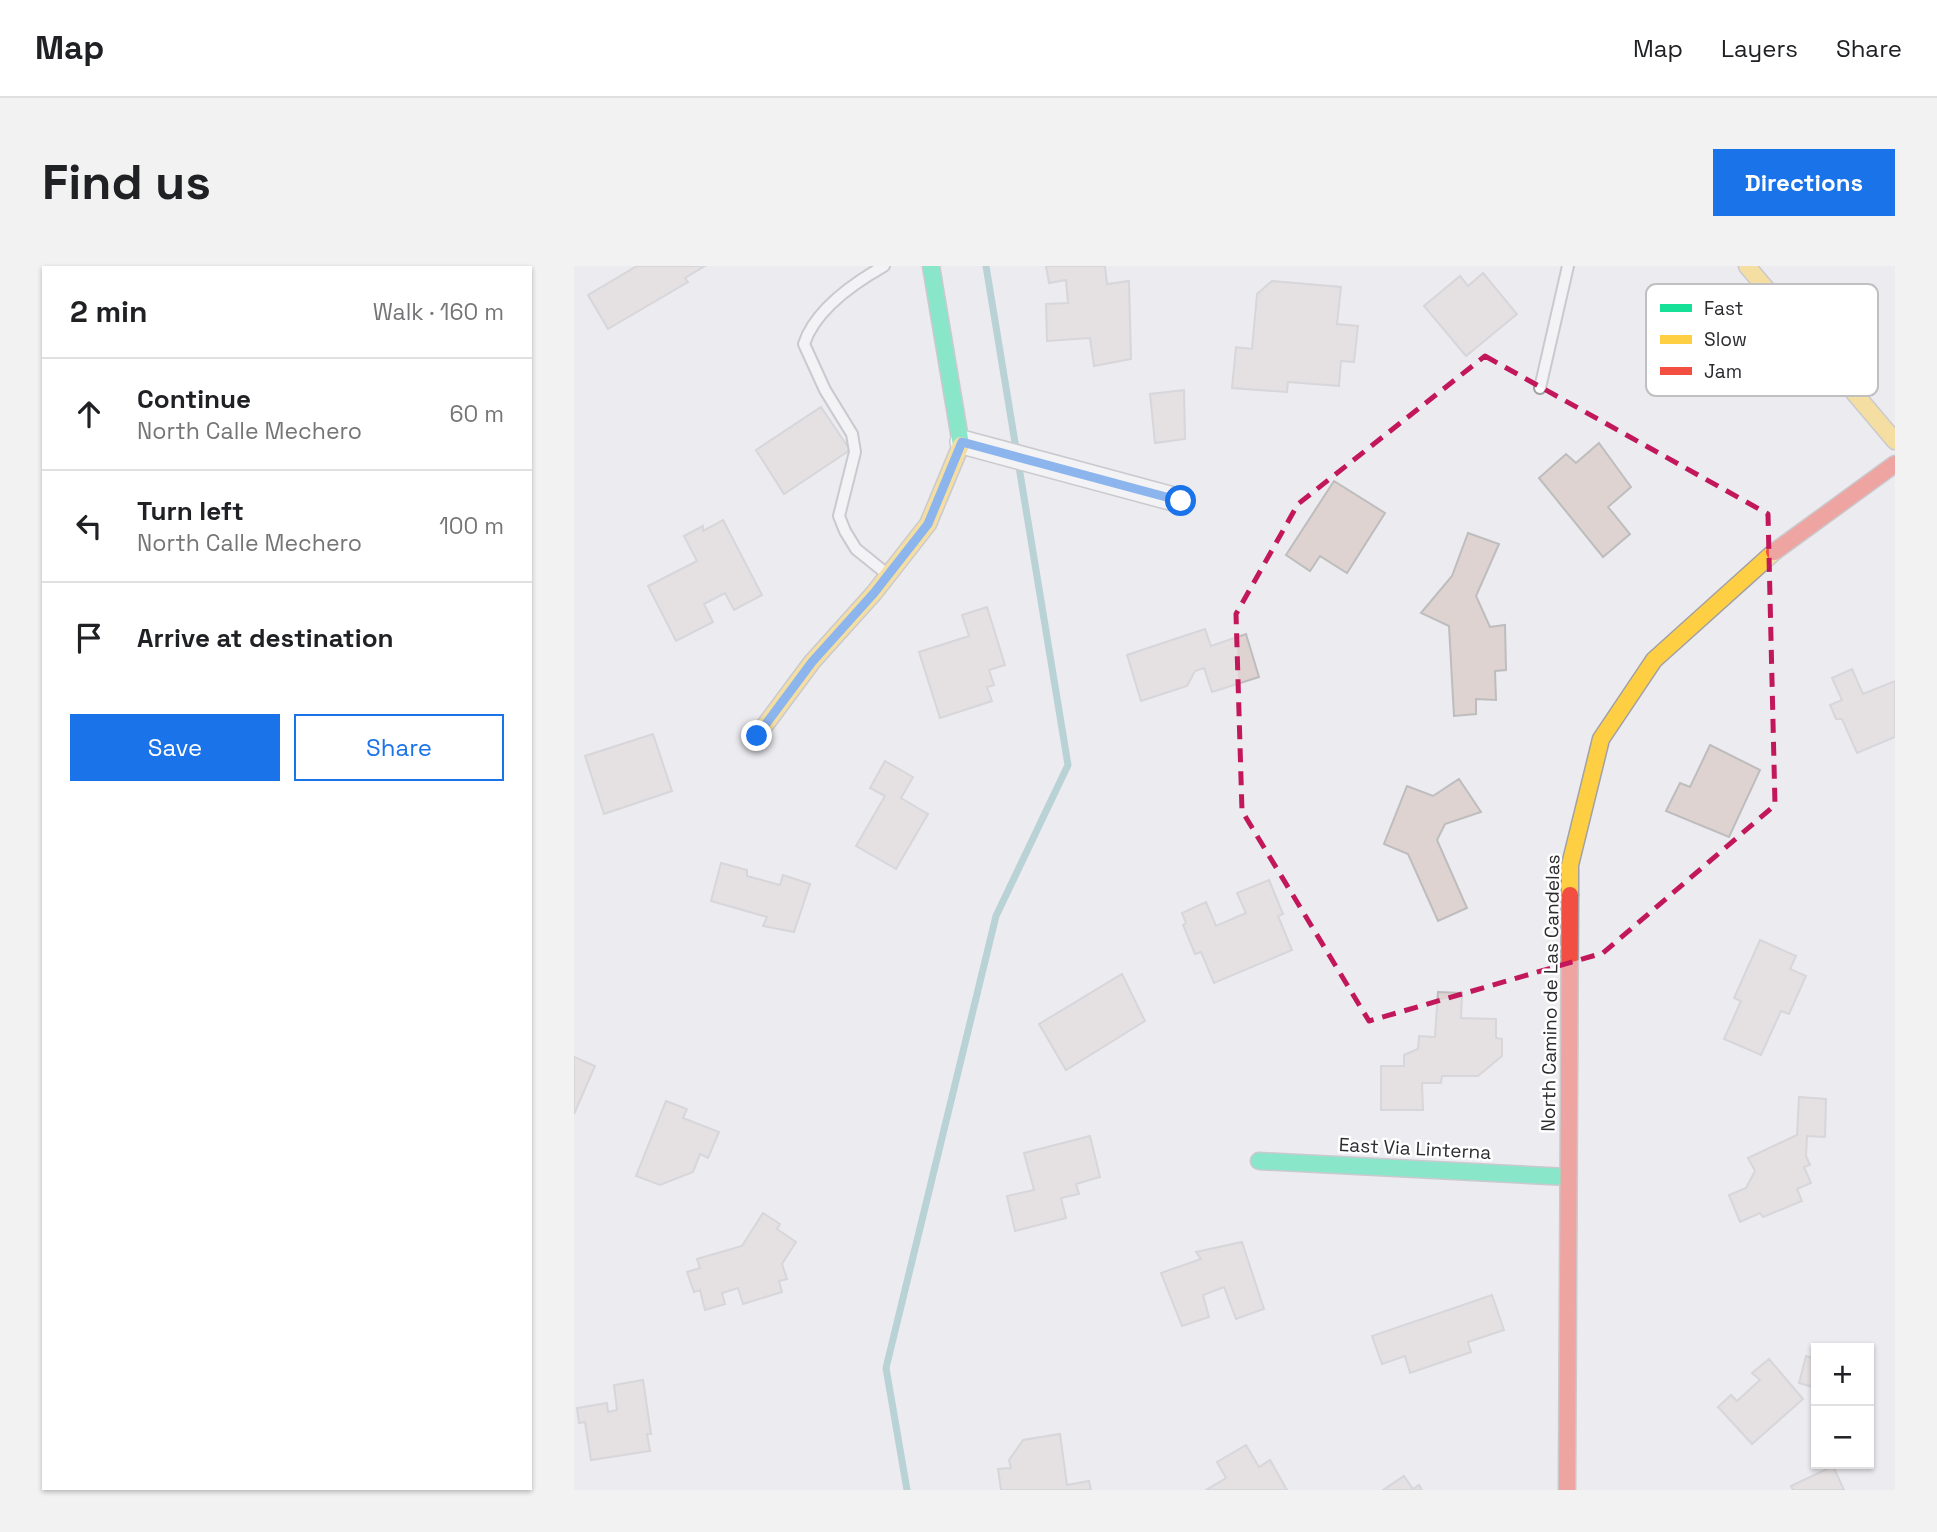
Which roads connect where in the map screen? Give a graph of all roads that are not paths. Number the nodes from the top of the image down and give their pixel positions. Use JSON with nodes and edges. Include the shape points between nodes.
{"nodes":[{"id":1,"x":884,"y":266,"type":"edge"},
{"id":2,"x":931,"y":266,"type":"edge"},
{"id":3,"x":1568,"y":266,"type":"edge"},
{"id":4,"x":1747,"y":266,"type":"edge"},
{"id":5,"x":1762,"y":284,"type":"edge"},
{"id":6,"x":1540,"y":388,"type":"dead end"},
{"id":7,"x":1856,"y":396,"type":"edge"},
{"id":8,"x":962,"y":442,"type":"junction"},
{"id":9,"x":1895,"y":442,"type":"edge"},
{"id":10,"x":1895,"y":464,"type":"edge"},
{"id":11,"x":1181,"y":501,"type":"dead end"},
{"id":12,"x":888,"y":575,"type":"junction"},
{"id":13,"x":757,"y":736,"type":"dead end"},
{"id":14,"x":1259,"y":1161,"type":"dead end"},
{"id":15,"x":1568,"y":1177,"type":"junction"},
{"id":16,"x":1567,"y":1490,"type":"edge"}],
"edges":[{"from":1,"to":12,"type":"lane","via":[[810,325],[804,344],[852,434],[855,452],[839,516],[856,549]]},
{"from":2,"to":8,"type":"street"},
{"from":3,"to":6,"type":"lane"},
{"from":4,"to":5,"type":"street"},
{"from":7,"to":9,"type":"street"},
{"from":8,"to":11,"type":"street"},
{"from":8,"to":12,"type":"street","via":[[928,524]]},
{"from":10,"to":15,"type":"street","name":"North Camino de Las Candelas","via":[[1780,547],[1654,660],[1601,739],[1570,865]]},
{"from":12,"to":13,"type":"street","via":[[812,662]]},
{"from":14,"to":15,"type":"street","name":"East Via Linterna"},
{"from":15,"to":16,"type":"street","name":"North Camino de Las Candelas"}]}
